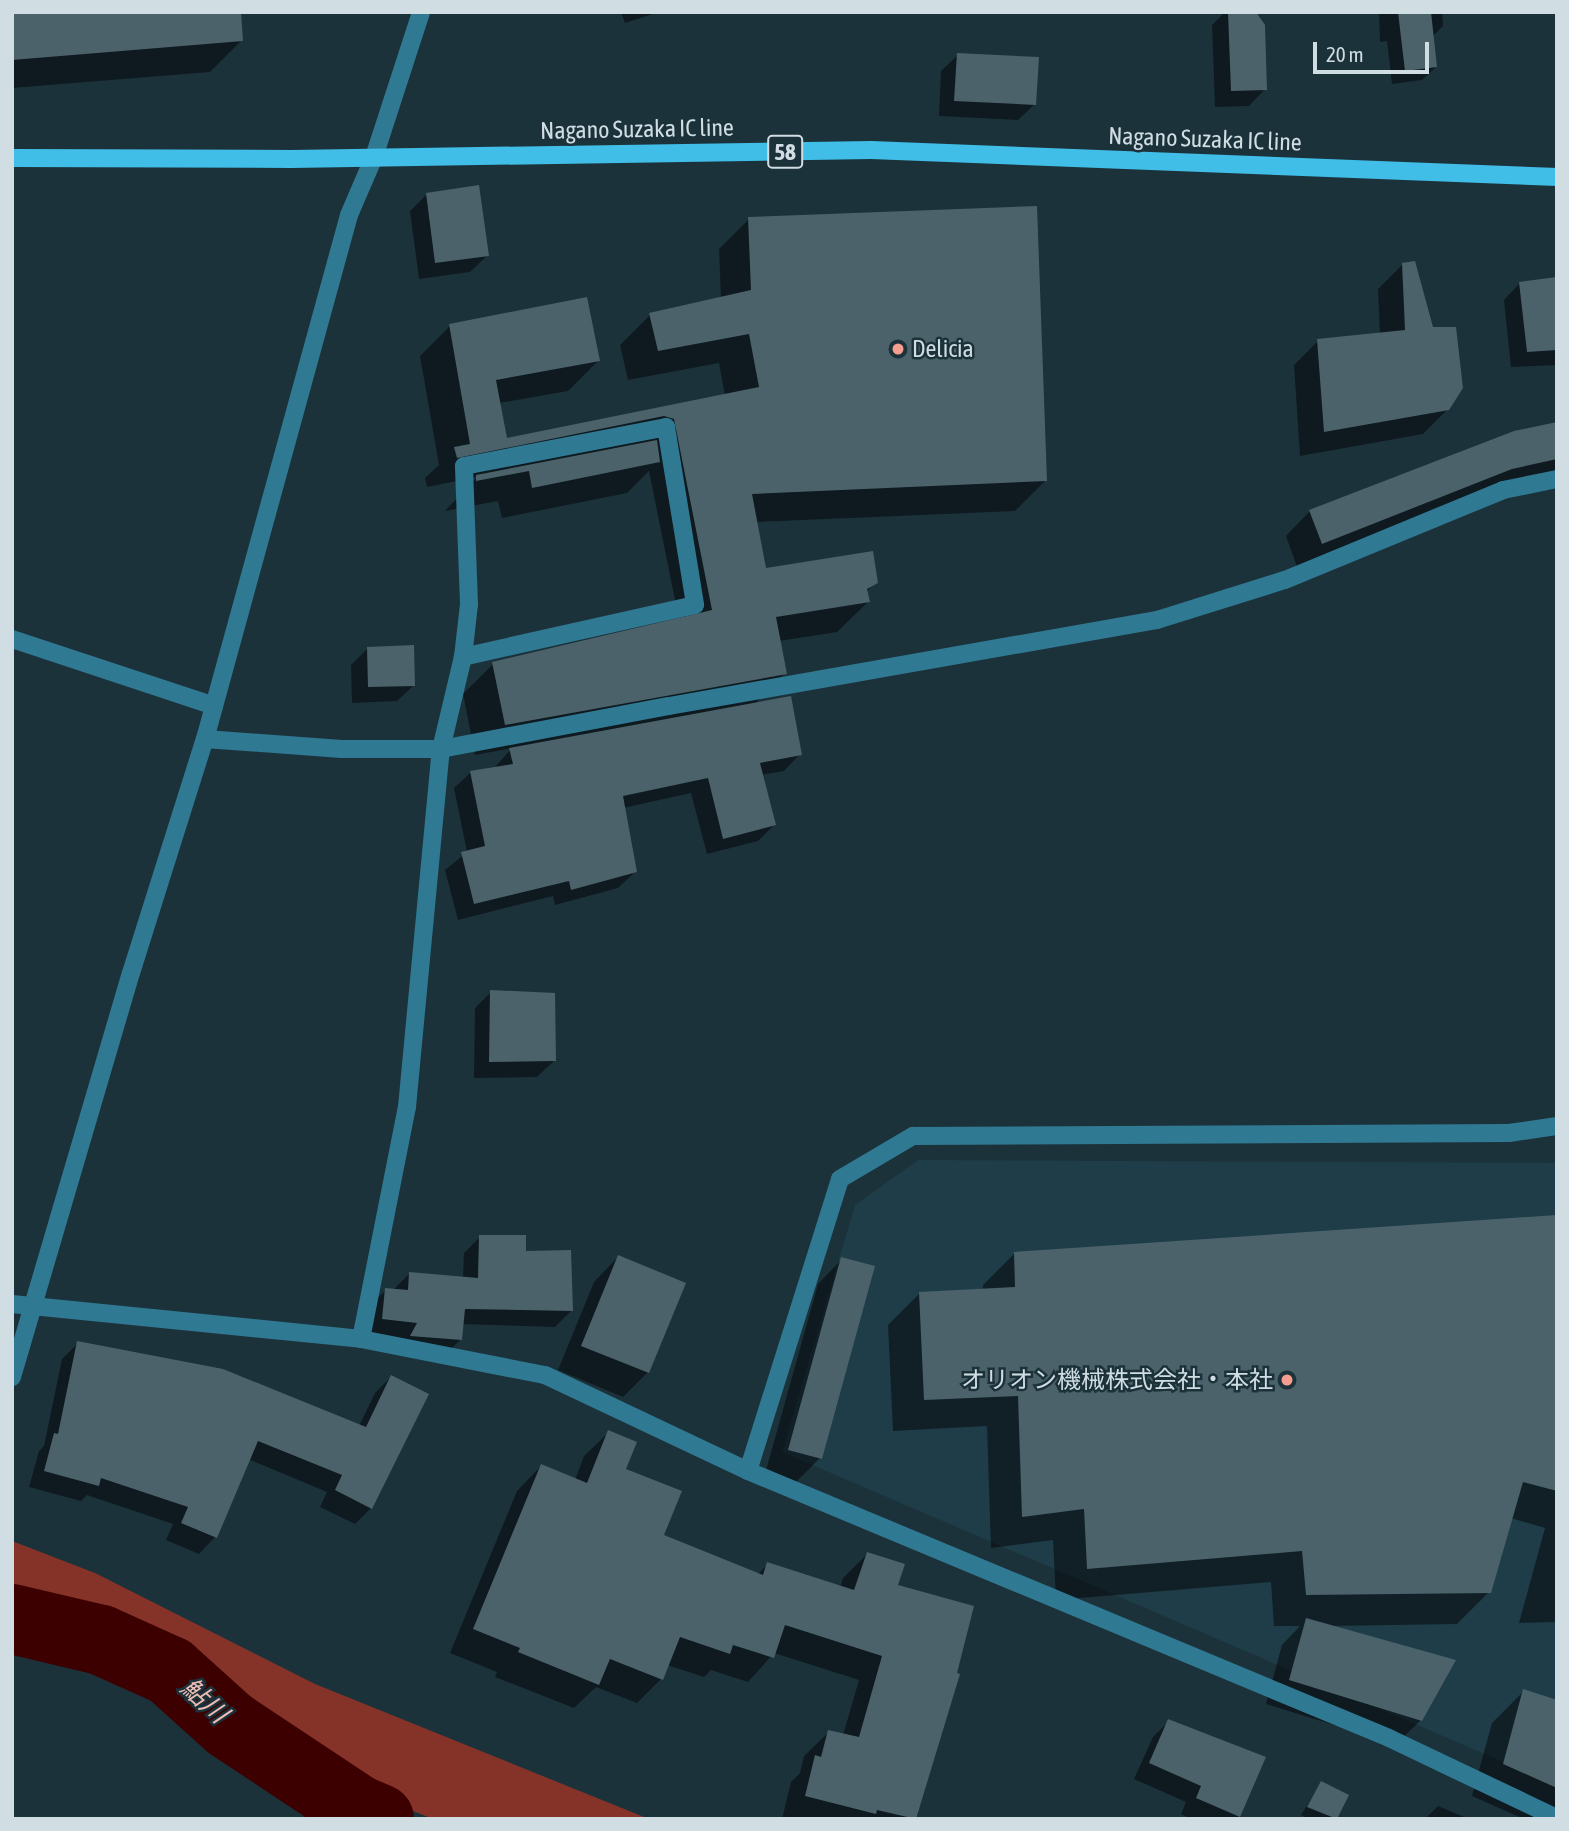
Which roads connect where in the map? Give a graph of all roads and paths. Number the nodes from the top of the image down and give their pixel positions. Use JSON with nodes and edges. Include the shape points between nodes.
{"nodes":[{"id":1,"x":421,"y":12,"type":"edge"},
{"id":2,"x":373,"y":157,"type":"junction"},
{"id":3,"x":12,"y":159,"type":"edge"},
{"id":4,"x":1557,"y":177,"type":"edge"},
{"id":5,"x":1557,"y":479,"type":"edge"},
{"id":6,"x":12,"y":639,"type":"edge"},
{"id":7,"x":463,"y":657,"type":"junction"},
{"id":8,"x":215,"y":706,"type":"junction"},
{"id":9,"x":205,"y":739,"type":"junction"},
{"id":10,"x":441,"y":749,"type":"junction"},
{"id":11,"x":1557,"y":1126,"type":"edge"},
{"id":12,"x":12,"y":1304,"type":"edge"},
{"id":13,"x":34,"y":1307,"type":"junction"},
{"id":14,"x":361,"y":1339,"type":"junction"},
{"id":15,"x":12,"y":1377,"type":"edge"},
{"id":16,"x":748,"y":1471,"type":"junction"},
{"id":17,"x":1557,"y":1818,"type":"edge"}],
"edges":[{"from":1,"to":2,"type":"street"},
{"from":2,"to":3,"type":"main road","name":"Nagano Suzaka IC line","number":"58"},
{"from":2,"to":4,"type":"main road","name":"Nagano Suzaka IC line","number":"58","via":[[871,150]]},
{"from":2,"to":8,"type":"street","via":[[349,215]]},
{"from":5,"to":10,"type":"street","via":[[1503,490],[1285,580],[1157,620]]},
{"from":6,"to":8,"type":"street"},
{"from":7,"to":7,"type":"street","via":[[695,605],[666,427],[464,466],[469,604]]},
{"from":7,"to":10,"type":"street"},
{"from":8,"to":9,"type":"street"},
{"from":9,"to":10,"type":"street","via":[[342,749]]},
{"from":9,"to":13,"type":"street"},
{"from":10,"to":14,"type":"street","via":[[407,1107]]},
{"from":11,"to":16,"type":"street","via":[[1509,1133],[913,1136],[840,1179]]},
{"from":12,"to":13,"type":"street"},
{"from":13,"to":14,"type":"street"},
{"from":13,"to":15,"type":"street"},
{"from":14,"to":16,"type":"street","via":[[545,1375]]},
{"from":16,"to":17,"type":"street","via":[[1389,1738]]}]}
